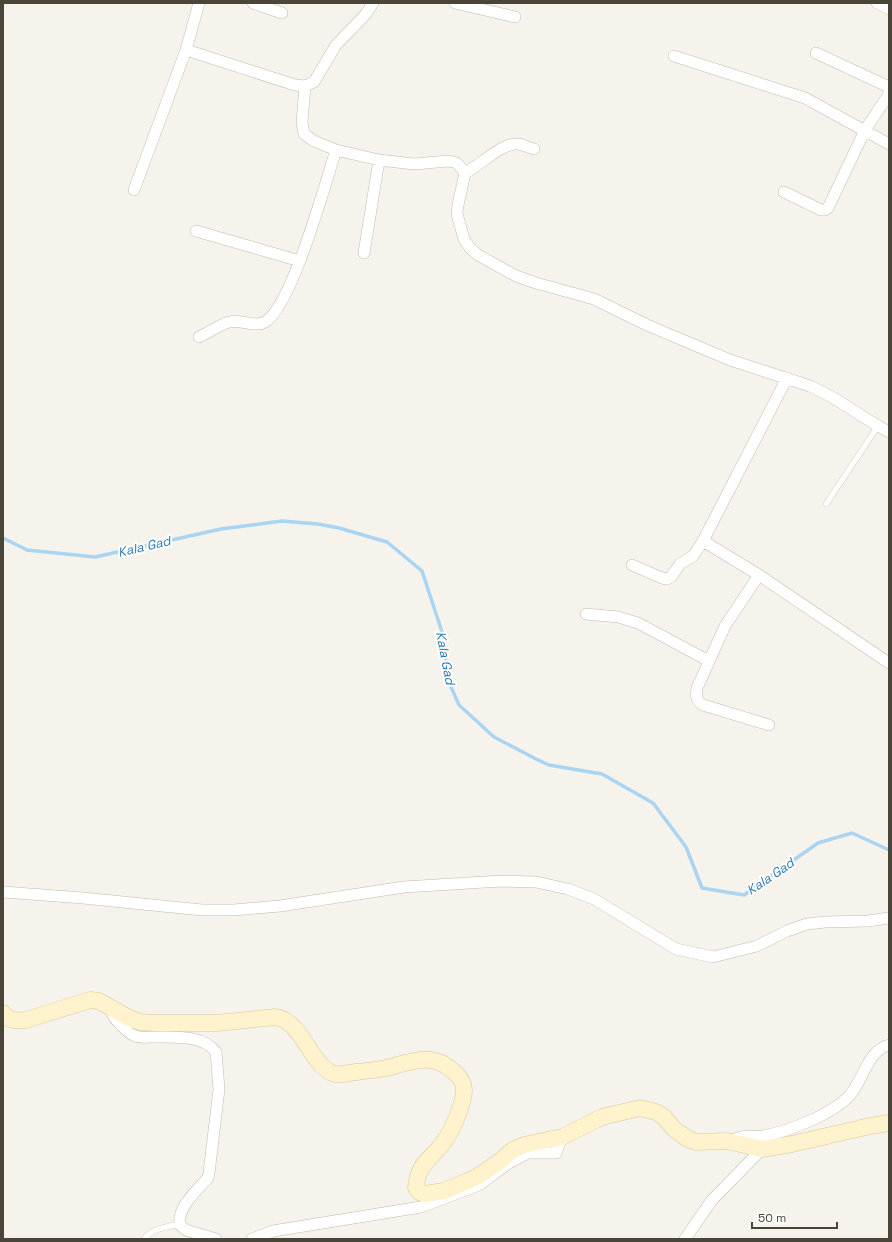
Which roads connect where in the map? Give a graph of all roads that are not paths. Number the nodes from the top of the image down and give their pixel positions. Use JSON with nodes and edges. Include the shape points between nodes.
{"nodes":[{"id":1,"x":199,"y":3,"type":"edge"},
{"id":2,"x":253,"y":3,"type":"edge"},
{"id":3,"x":373,"y":3,"type":"edge"},
{"id":4,"x":456,"y":3,"type":"edge"},
{"id":5,"x":877,"y":3,"type":"edge"},
{"id":6,"x":889,"y":9,"type":"edge"},
{"id":7,"x":282,"y":13,"type":"dead end"},
{"id":8,"x":515,"y":17,"type":"dead end"},
{"id":9,"x":186,"y":50,"type":"junction"},
{"id":10,"x":816,"y":53,"type":"dead end"},
{"id":11,"x":674,"y":56,"type":"dead end"},
{"id":12,"x":306,"y":86,"type":"junction"},
{"id":13,"x":889,"y":87,"type":"edge"},
{"id":14,"x":889,"y":94,"type":"edge"},
{"id":15,"x":865,"y":130,"type":"junction"},
{"id":16,"x":889,"y":144,"type":"edge"},
{"id":17,"x":534,"y":149,"type":"dead end"},
{"id":18,"x":336,"y":150,"type":"junction"},
{"id":19,"x":379,"y":160,"type":"junction"},
{"id":20,"x":465,"y":173,"type":"junction"},
{"id":21,"x":134,"y":190,"type":"dead end"},
{"id":22,"x":784,"y":192,"type":"dead end"},
{"id":23,"x":196,"y":231,"type":"dead end"},
{"id":24,"x":364,"y":253,"type":"dead end"},
{"id":25,"x":300,"y":261,"type":"junction"},
{"id":26,"x":199,"y":337,"type":"dead end"},
{"id":27,"x":787,"y":378,"type":"junction"},
{"id":28,"x":878,"y":426,"type":"junction"},
{"id":29,"x":889,"y":432,"type":"edge"},
{"id":30,"x":826,"y":504,"type":"dead end"},
{"id":31,"x":702,"y":541,"type":"junction"},
{"id":32,"x":632,"y":565,"type":"dead end"},
{"id":33,"x":759,"y":575,"type":"junction"},
{"id":34,"x":586,"y":614,"type":"dead end"},
{"id":35,"x":709,"y":661,"type":"junction"},
{"id":36,"x":889,"y":663,"type":"edge"},
{"id":37,"x":769,"y":725,"type":"dead end"},
{"id":38,"x":3,"y":892,"type":"edge"},
{"id":39,"x":889,"y":918,"type":"edge"},
{"id":40,"x":112,"y":1009,"type":"junction"},
{"id":41,"x":3,"y":1013,"type":"edge"},
{"id":42,"x":889,"y":1045,"type":"edge"},
{"id":43,"x":889,"y":1124,"type":"edge"},
{"id":44,"x":562,"y":1137,"type":"junction"},
{"id":45,"x":727,"y":1141,"type":"junction"},
{"id":46,"x":762,"y":1149,"type":"junction"},
{"id":47,"x":180,"y":1224,"type":"junction"},
{"id":48,"x":144,"y":1239,"type":"edge"},
{"id":49,"x":216,"y":1239,"type":"edge"},
{"id":50,"x":252,"y":1239,"type":"edge"},
{"id":51,"x":685,"y":1239,"type":"edge"}],
"edges":[{"from":1,"to":9,"type":"street"},
{"from":2,"to":7,"type":"street"},
{"from":3,"to":12,"type":"street","via":[[366,14],[336,45],[314,82]]},
{"from":4,"to":8,"type":"street"},
{"from":5,"to":6,"type":"street"},
{"from":9,"to":12,"type":"street","via":[[295,85]]},
{"from":9,"to":21,"type":"street"},
{"from":10,"to":13,"type":"street"},
{"from":11,"to":15,"type":"street","via":[[798,96]]},
{"from":12,"to":18,"type":"street","via":[[302,122],[304,134]]},
{"from":14,"to":15,"type":"street"},
{"from":15,"to":16,"type":"street"},
{"from":15,"to":22,"type":"street","via":[[828,208],[821,210]]},
{"from":17,"to":20,"type":"street","via":[[520,144],[502,147]]},
{"from":18,"to":19,"type":"street"},
{"from":18,"to":25,"type":"street"},
{"from":19,"to":20,"type":"street","via":[[414,164],[449,161],[457,163]]},
{"from":19,"to":24,"type":"street"},
{"from":20,"to":27,"type":"street","via":[[457,214],[464,239],[478,255],[516,276],[594,299],[647,325],[730,360]]},
{"from":23,"to":25,"type":"street"},
{"from":25,"to":26,"type":"street","via":[[282,301],[267,321],[261,324],[229,322]]},
{"from":27,"to":28,"type":"street","via":[[832,397]]},
{"from":27,"to":31,"type":"street"},
{"from":28,"to":29,"type":"street"},
{"from":28,"to":30,"type":"lane"},
{"from":31,"to":32,"type":"street","via":[[693,556],[680,564],[668,579]]},
{"from":31,"to":33,"type":"street"},
{"from":33,"to":35,"type":"street","via":[[724,626]]},
{"from":33,"to":36,"type":"street"},
{"from":34,"to":35,"type":"street","via":[[618,617],[638,623]]},
{"from":35,"to":37,"type":"street","via":[[696,695],[699,702]]},
{"from":38,"to":39,"type":"street","via":[[202,910],[234,910],[280,906],[404,887],[502,881],[536,882],[568,889],[594,899],[676,949],[714,958],[758,946],[806,924]]},
{"from":40,"to":41,"type":"street","via":[[99,1001],[90,1000],[26,1020],[16,1021],[7,1018]]},
{"from":40,"to":44,"type":"street","via":[[140,1022],[155,1023],[217,1023],[283,1018],[331,1073],[385,1068],[420,1060],[446,1065],[460,1078],[464,1088],[463,1102],[445,1141],[419,1171],[416,1188],[425,1194],[450,1188],[477,1177],[512,1150],[524,1145]]},
{"from":40,"to":47,"type":"street","via":[[114,1018],[136,1036],[196,1039],[206,1043],[216,1052],[219,1089],[210,1173],[188,1201],[181,1214]]},
{"from":42,"to":45,"type":"street","via":[[878,1050],[850,1095],[834,1108],[786,1130],[761,1136],[742,1136]]},
{"from":43,"to":46,"type":"street"},
{"from":44,"to":45,"type":"street","via":[[602,1117],[640,1108],[664,1117],[688,1139],[696,1142]]},
{"from":44,"to":50,"type":"street","via":[[556,1153],[528,1153],[508,1163],[479,1185],[422,1207],[273,1231]]},
{"from":45,"to":46,"type":"street"},
{"from":46,"to":51,"type":"street","via":[[712,1200]]},
{"from":47,"to":48,"type":"lane","via":[[155,1230]]},
{"from":47,"to":49,"type":"street","via":[[186,1230]]}]}
